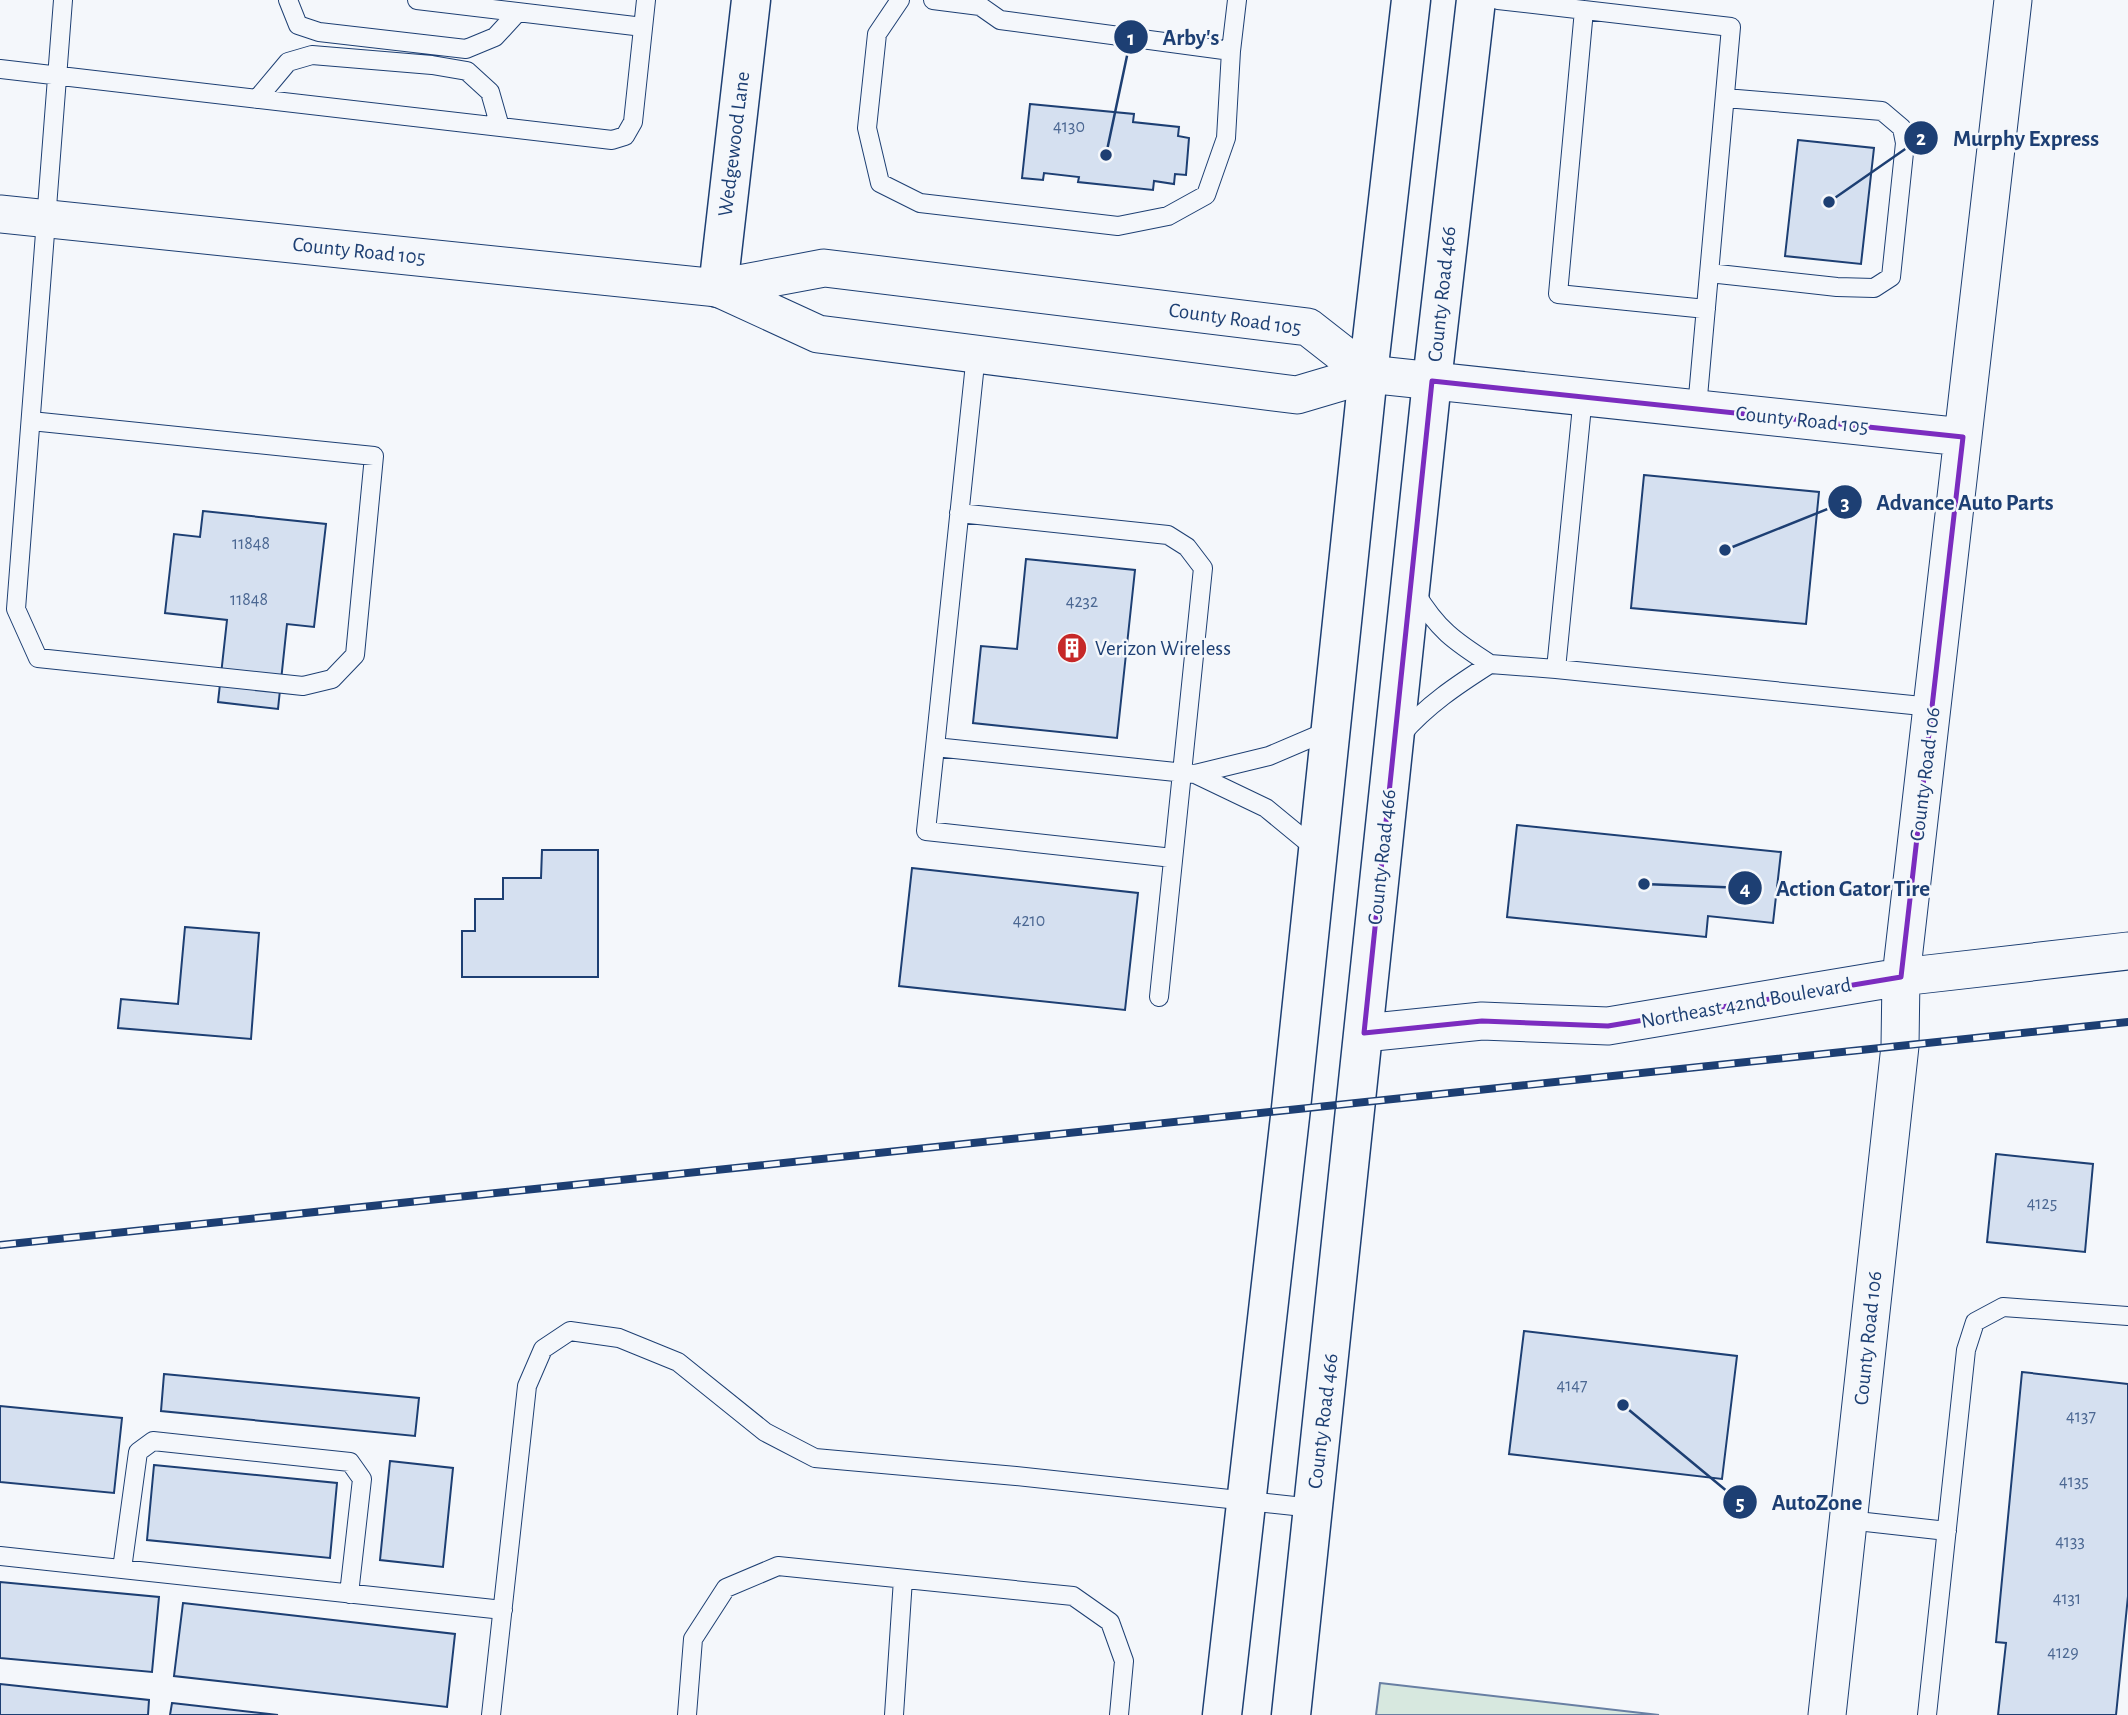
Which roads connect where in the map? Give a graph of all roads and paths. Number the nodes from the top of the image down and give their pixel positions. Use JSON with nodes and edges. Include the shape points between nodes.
{"nodes":[{"id":1,"x":63,"y":0,"type":"edge"},
{"id":2,"x":288,"y":0,"type":"edge"},
{"id":3,"x":417,"y":0,"type":"edge"},
{"id":4,"x":646,"y":0,"type":"edge"},
{"id":5,"x":751,"y":0,"type":"edge"},
{"id":6,"x":900,"y":0,"type":"edge"},
{"id":7,"x":933,"y":0,"type":"edge"},
{"id":8,"x":1237,"y":0,"type":"edge"},
{"id":9,"x":1411,"y":0,"type":"edge"},
{"id":10,"x":1476,"y":0,"type":"edge"},
{"id":11,"x":1498,"y":0,"type":"edge"},
{"id":12,"x":2013,"y":0,"type":"edge"},
{"id":13,"x":1584,"y":10,"type":"junction"},
{"id":14,"x":518,"y":12,"type":"junction"},
{"id":15,"x":643,"y":27,"type":"junction"},
{"id":16,"x":1231,"y":51,"type":"junction"},
{"id":17,"x":0,"y":69,"type":"edge"},
{"id":18,"x":58,"y":76,"type":"junction"},
{"id":19,"x":1725,"y":98,"type":"junction"},
{"id":20,"x":257,"y":99,"type":"junction"},
{"id":21,"x":500,"y":127,"type":"junction"},
{"id":22,"x":0,"y":214,"type":"edge"},
{"id":23,"x":48,"y":219,"type":"junction"},
{"id":24,"x":1709,"y":273,"type":"junction"},
{"id":25,"x":718,"y":288,"type":"junction"},
{"id":26,"x":1706,"y":309,"type":"junction"},
{"id":27,"x":976,"y":354,"type":"junction"},
{"id":28,"x":1368,"y":374,"type":"junction"},
{"id":29,"x":1432,"y":380,"type":"junction"},
{"id":30,"x":1583,"y":396,"type":"junction"},
{"id":31,"x":1697,"y":408,"type":"junction"},
{"id":32,"x":31,"y":421,"type":"junction"},
{"id":33,"x":1963,"y":437,"type":"junction"},
{"id":34,"x":959,"y":513,"type":"junction"},
{"id":35,"x":1411,"y":584,"type":"junction"},
{"id":36,"x":1490,"y":664,"type":"junction"},
{"id":37,"x":1556,"y":669,"type":"junction"},
{"id":38,"x":1932,"y":707,"type":"junction"},
{"id":39,"x":1330,"y":730,"type":"junction"},
{"id":40,"x":1394,"y":743,"type":"junction"},
{"id":41,"x":935,"y":747,"type":"junction"},
{"id":42,"x":1189,"y":774,"type":"junction"},
{"id":43,"x":1318,"y":851,"type":"junction"},
{"id":44,"x":1173,"y":859,"type":"junction"},
{"id":45,"x":2128,"y":951,"type":"edge"},
{"id":46,"x":1901,"y":977,"type":"junction"},
{"id":47,"x":1159,"y":997,"type":"dead end"},
{"id":48,"x":1364,"y":1033,"type":"junction"},
{"id":49,"x":2128,"y":1316,"type":"edge"},
{"id":50,"x":1246,"y":1499,"type":"junction"},
{"id":51,"x":1313,"y":1508,"type":"junction"},
{"id":52,"x":1848,"y":1520,"type":"junction"},
{"id":53,"x":1947,"y":1531,"type":"junction"},
{"id":54,"x":0,"y":1556,"type":"edge"},
{"id":55,"x":122,"y":1569,"type":"junction"},
{"id":56,"x":903,"y":1578,"type":"junction"},
{"id":57,"x":349,"y":1594,"type":"junction"},
{"id":58,"x":503,"y":1610,"type":"junction"},
{"id":59,"x":491,"y":1715,"type":"edge"},
{"id":60,"x":687,"y":1715,"type":"edge"},
{"id":61,"x":894,"y":1715,"type":"edge"},
{"id":62,"x":1119,"y":1715,"type":"edge"},
{"id":63,"x":1222,"y":1715,"type":"edge"},
{"id":64,"x":1291,"y":1715,"type":"edge"},
{"id":65,"x":1827,"y":1715,"type":"edge"},
{"id":66,"x":1927,"y":1715,"type":"edge"}],
"edges":[{"from":1,"to":18,"type":"lane"},
{"from":2,"to":14,"type":"lane","via":[[298,24],[318,32],[466,49],[495,37]]},
{"from":3,"to":14,"type":"lane"},
{"from":4,"to":15,"type":"lane"},
{"from":5,"to":25,"type":"main road","name":"Wedgewood Lane"},
{"from":6,"to":16,"type":"lane","via":[[877,34],[867,128],[880,183],[920,203],[1118,226],[1168,216],[1206,195],[1226,138]]},
{"from":7,"to":16,"type":"lane","via":[[980,6],[1000,20]]},
{"from":8,"to":16,"type":"lane"},
{"from":9,"to":28,"type":"main road"},
{"from":10,"to":29,"type":"main road","name":"County Road 466"},
{"from":11,"to":13,"type":"lane"},
{"from":12,"to":33,"type":"street","name":"County Road 106"},
{"from":13,"to":19,"type":"lane","via":[[1731,27]]},
{"from":13,"to":26,"type":"lane","via":[[1558,294]]},
{"from":14,"to":15,"type":"lane"},
{"from":15,"to":21,"type":"lane","via":[[633,122],[625,136],[612,140]]},
{"from":17,"to":18,"type":"lane"},
{"from":18,"to":20,"type":"lane"},
{"from":18,"to":23,"type":"lane"},
{"from":19,"to":24,"type":"lane"},
{"from":19,"to":24,"type":"lane","via":[[1882,111],[1902,128],[1905,143],[1891,276],[1874,288]]},
{"from":20,"to":21,"type":"lane"},
{"from":20,"to":21,"type":"lane","via":[[288,62],[312,55],[432,65],[467,71],[490,92]]},
{"from":22,"to":23,"type":"street","name":"County Road 105"},
{"from":23,"to":25,"type":"street","name":"County Road 105"},
{"from":23,"to":32,"type":"lane"},
{"from":24,"to":26,"type":"lane"},
{"from":25,"to":27,"type":"street","name":"County Road 105","via":[[818,334]]},
{"from":25,"to":28,"type":"street","name":"County Road 105","via":[[824,268],[1308,327]]},
{"from":26,"to":31,"type":"lane"},
{"from":27,"to":28,"type":"street","name":"County Road 105","via":[[1297,395]]},
{"from":27,"to":34,"type":"lane"},
{"from":28,"to":29,"type":"street","name":"County Road 105"},
{"from":28,"to":39,"type":"main road"},
{"from":29,"to":30,"type":"street","name":"County Road 105"},
{"from":29,"to":35,"type":"main road","name":"County Road 466"},
{"from":30,"to":31,"type":"street","name":"County Road 105"},
{"from":30,"to":37,"type":"lane"},
{"from":31,"to":33,"type":"street","name":"County Road 105"},
{"from":32,"to":32,"type":"lane","via":[[374,456],[355,655],[332,679],[303,686],[38,657],[16,609]]},
{"from":33,"to":38,"type":"street","name":"County Road 106"},
{"from":34,"to":41,"type":"lane"},
{"from":34,"to":42,"type":"lane","via":[[1168,535],[1187,547],[1203,569]]},
{"from":35,"to":36,"type":"lane","via":[[1428,613],[1453,640]]},
{"from":35,"to":40,"type":"main road","name":"County Road 466"},
{"from":36,"to":37,"type":"lane"},
{"from":36,"to":40,"type":"lane","via":[[1446,692]]},
{"from":37,"to":38,"type":"lane"},
{"from":38,"to":46,"type":"street","name":"County Road 106"},
{"from":39,"to":42,"type":"lane","via":[[1269,756]]},
{"from":39,"to":43,"type":"main road"},
{"from":40,"to":48,"type":"main road","name":"County Road 466"},
{"from":41,"to":42,"type":"lane"},
{"from":41,"to":44,"type":"lane","via":[[926,831]]},
{"from":42,"to":43,"type":"lane","via":[[1266,808]]},
{"from":42,"to":44,"type":"lane"},
{"from":43,"to":50,"type":"main road"},
{"from":44,"to":47,"type":"lane"},
{"from":45,"to":46,"type":"street","name":"Northeast 42nd Boulevard"},
{"from":46,"to":48,"type":"street","name":"Northeast 42nd Boulevard","via":[[1608,1026],[1482,1021]]},
{"from":46,"to":52,"type":"street","name":"County Road 106","via":[[1900,1046]]},
{"from":48,"to":51,"type":"main road","name":"County Road 466"},
{"from":49,"to":53,"type":"lane","via":[[2003,1307],[1975,1322],[1966,1350]]},
{"from":50,"to":51,"type":"lane"},
{"from":50,"to":58,"type":"lane","via":[[815,1458],[765,1432],[678,1362],[619,1338],[570,1331],[543,1349],[527,1386]]},
{"from":50,"to":63,"type":"main road"},
{"from":51,"to":64,"type":"main road","name":"County Road 466"},
{"from":52,"to":53,"type":"lane"},
{"from":52,"to":65,"type":"street","name":"County Road 106"},
{"from":53,"to":66,"type":"lane"},
{"from":54,"to":55,"type":"lane"},
{"from":55,"to":57,"type":"lane"},
{"from":55,"to":57,"type":"lane","via":[[138,1452],[153,1441],[350,1462],[362,1479]]},
{"from":56,"to":60,"type":"lane","via":[[778,1566],[726,1588],[693,1639]]},
{"from":56,"to":61,"type":"lane"},
{"from":56,"to":62,"type":"lane","via":[[1073,1596],[1110,1622],[1124,1661]]},
{"from":57,"to":58,"type":"lane"},
{"from":58,"to":59,"type":"lane"}]}
